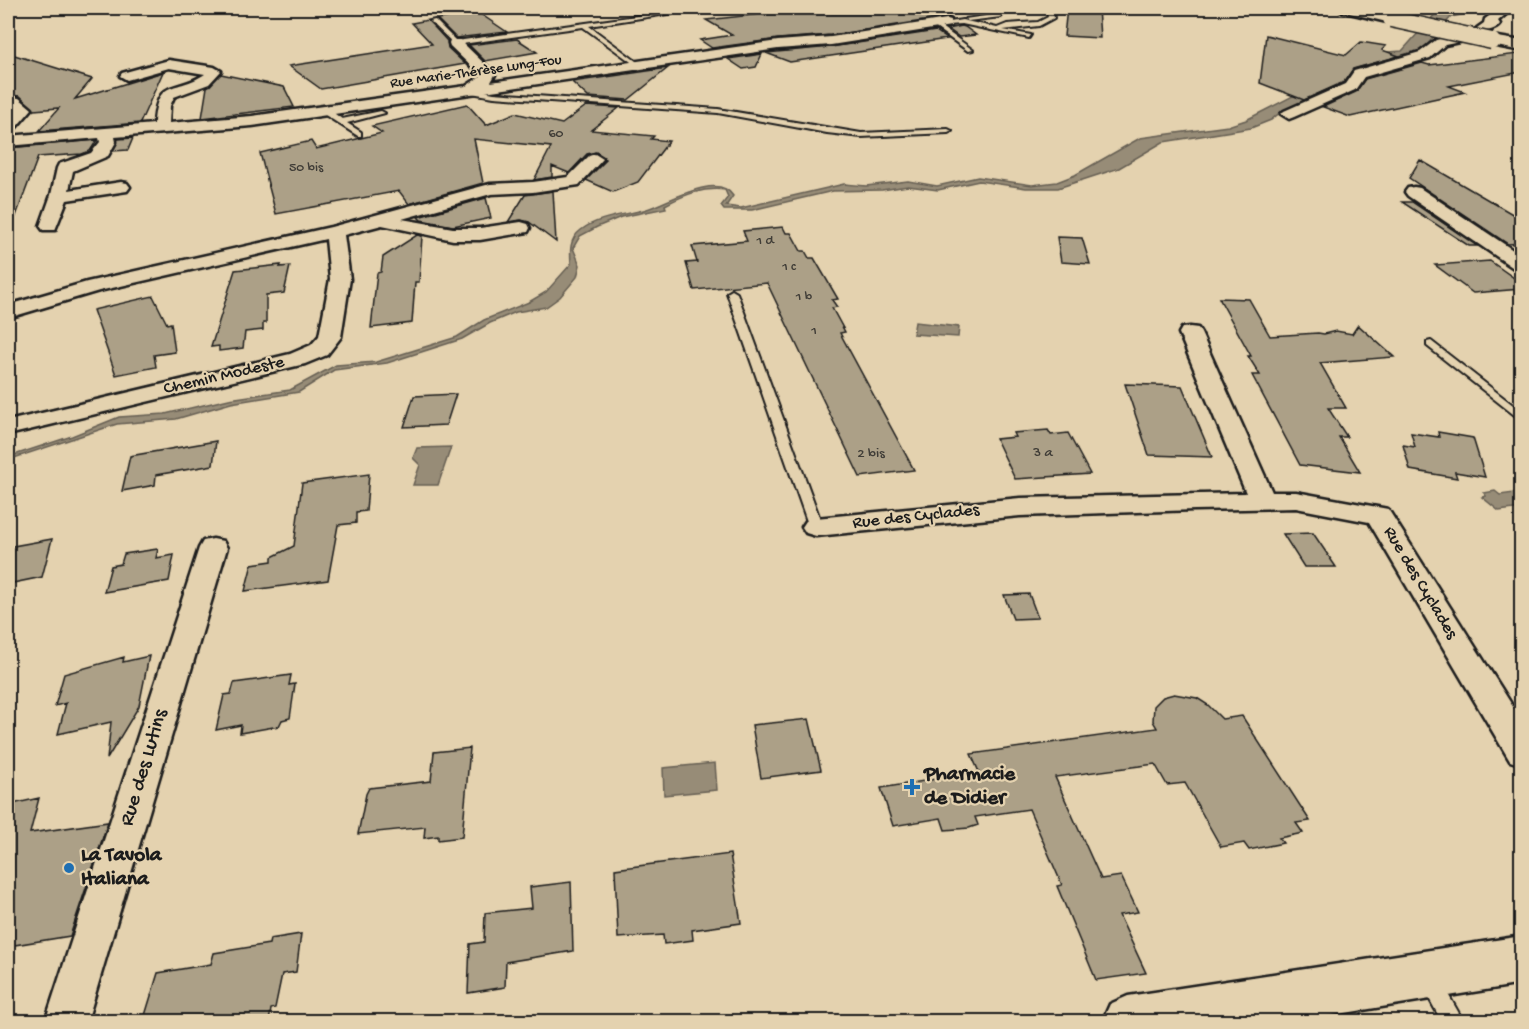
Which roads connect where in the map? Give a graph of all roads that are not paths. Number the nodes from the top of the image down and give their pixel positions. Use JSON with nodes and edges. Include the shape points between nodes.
{"nodes":[{"id":1,"x":703,"y":8,"type":"edge"},
{"id":2,"x":1346,"y":8,"type":"edge"},
{"id":3,"x":1360,"y":8,"type":"edge"},
{"id":4,"x":1376,"y":8,"type":"edge"},
{"id":5,"x":1507,"y":9,"type":"edge"},
{"id":6,"x":1521,"y":9,"type":"edge"},
{"id":7,"x":1050,"y":12,"type":"dead end"},
{"id":8,"x":1400,"y":15,"type":"edge"},
{"id":9,"x":999,"y":16,"type":"dead end"},
{"id":10,"x":433,"y":21,"type":"dead end"},
{"id":11,"x":946,"y":23,"type":"junction"},
{"id":12,"x":584,"y":25,"type":"junction"},
{"id":13,"x":998,"y":30,"type":"junction"},
{"id":14,"x":1494,"y":32,"type":"junction"},
{"id":15,"x":1029,"y":36,"type":"dead end"},
{"id":16,"x":1460,"y":38,"type":"dead end"},
{"id":17,"x":1521,"y":39,"type":"edge"},
{"id":18,"x":455,"y":44,"type":"junction"},
{"id":19,"x":1521,"y":45,"type":"edge"},
{"id":20,"x":970,"y":50,"type":"dead end"},
{"id":21,"x":638,"y":65,"type":"junction"},
{"id":22,"x":127,"y":75,"type":"dead end"},
{"id":23,"x":469,"y":90,"type":"junction"},
{"id":24,"x":8,"y":101,"type":"edge"},
{"id":25,"x":325,"y":111,"type":"junction"},
{"id":26,"x":381,"y":113,"type":"dead end"},
{"id":27,"x":1289,"y":114,"type":"dead end"},
{"id":28,"x":341,"y":122,"type":"junction"},
{"id":29,"x":8,"y":128,"type":"edge"},
{"id":30,"x":161,"y":128,"type":"junction"},
{"id":31,"x":948,"y":131,"type":"dead end"},
{"id":32,"x":106,"y":133,"type":"junction"},
{"id":33,"x":358,"y":134,"type":"dead end"},
{"id":34,"x":8,"y":141,"type":"edge"},
{"id":35,"x":595,"y":159,"type":"dead end"},
{"id":36,"x":121,"y":187,"type":"dead end"},
{"id":37,"x":1414,"y":192,"type":"dead end"},
{"id":38,"x":60,"y":195,"type":"junction"},
{"id":39,"x":379,"y":221,"type":"junction"},
{"id":40,"x":49,"y":226,"type":"dead end"},
{"id":41,"x":521,"y":228,"type":"dead end"},
{"id":42,"x":334,"y":232,"type":"junction"},
{"id":43,"x":1521,"y":265,"type":"edge"},
{"id":44,"x":732,"y":293,"type":"dead end"},
{"id":45,"x":8,"y":312,"type":"edge"},
{"id":46,"x":1190,"y":333,"type":"dead end"},
{"id":47,"x":1431,"y":344,"type":"dead end"},
{"id":48,"x":1521,"y":418,"type":"edge"},
{"id":49,"x":8,"y":428,"type":"edge"},
{"id":50,"x":1263,"y":501,"type":"junction"},
{"id":51,"x":816,"y":527,"type":"joint"},
{"id":52,"x":213,"y":548,"type":"dead end"},
{"id":53,"x":1521,"y":751,"type":"edge"},
{"id":54,"x":1521,"y":960,"type":"edge"},
{"id":55,"x":1425,"y":975,"type":"junction"},
{"id":56,"x":66,"y":1022,"type":"edge"},
{"id":57,"x":1128,"y":1022,"type":"edge"},
{"id":58,"x":1454,"y":1022,"type":"edge"}],
"edges":[{"from":1,"to":12,"type":"lane"},
{"from":2,"to":8,"type":"main road"},
{"from":3,"to":8,"type":"main road"},
{"from":4,"to":8,"type":"main road"},
{"from":5,"to":6,"type":"street"},
{"from":5,"to":14,"type":"street","via":[[1489,22]]},
{"from":7,"to":13,"type":"lane","via":[[1051,18],[1039,24]]},
{"from":8,"to":14,"type":"main road","bridge":true},
{"from":8,"to":14,"type":"main road"},
{"from":9,"to":11,"type":"lane"},
{"from":10,"to":18,"type":"lane"},
{"from":11,"to":13,"type":"lane"},
{"from":11,"to":20,"type":"lane"},
{"from":11,"to":21,"type":"street","name":"Rue Marie-Thérèse Lung-Fou"},
{"from":12,"to":18,"type":"lane"},
{"from":12,"to":21,"type":"lane"},
{"from":13,"to":15,"type":"lane"},
{"from":14,"to":17,"type":"main road"},
{"from":14,"to":19,"type":"main road"},
{"from":16,"to":27,"type":"street","via":[[1444,40],[1425,55],[1359,74],[1350,87]]},
{"from":18,"to":23,"type":"street","via":[[488,75],[484,82]]},
{"from":21,"to":23,"type":"street","name":"Rue Marie-Thérèse Lung-Fou"},
{"from":22,"to":30,"type":"street","via":[[176,64],[214,70],[204,80],[170,93]]},
{"from":23,"to":25,"type":"street","name":"Rue Marie-Thérèse Lung-Fou"},
{"from":23,"to":31,"type":"lane","via":[[718,111],[861,135]]},
{"from":24,"to":29,"type":"street","via":[[25,109]]},
{"from":25,"to":28,"type":"lane"},
{"from":25,"to":30,"type":"street","name":"Rue Marie-Thérèse Lung-Fou"},
{"from":26,"to":28,"type":"lane"},
{"from":28,"to":33,"type":"lane"},
{"from":30,"to":32,"type":"street","name":"Rue Marie-Thérèse Lung-Fou"},
{"from":32,"to":34,"type":"street","name":"Rue Marie-Thérèse Lung-Fou"},
{"from":32,"to":38,"type":"street","via":[[108,142],[102,153],[65,168]]},
{"from":35,"to":39,"type":"street","via":[[573,181],[490,189]]},
{"from":36,"to":38,"type":"street"},
{"from":37,"to":43,"type":"street"},
{"from":38,"to":40,"type":"street"},
{"from":39,"to":41,"type":"street","via":[[453,234]]},
{"from":39,"to":42,"type":"street"},
{"from":42,"to":45,"type":"street","via":[[94,286]]},
{"from":42,"to":49,"type":"street","name":"Chemin Modeste","via":[[340,279],[330,337],[319,350],[297,359]]},
{"from":44,"to":51,"type":"lane","name":"Rue des Cyclades"},
{"from":46,"to":50,"type":"street"},
{"from":47,"to":48,"type":"lane"},
{"from":50,"to":51,"type":"street","name":"Rue des Cyclades","via":[[1020,507]]},
{"from":50,"to":53,"type":"street","name":"Rue des Cyclades","via":[[1296,500],[1378,515]]},
{"from":52,"to":56,"type":"street","name":"Rue des Lutins"},
{"from":54,"to":55,"type":"main road"},
{"from":55,"to":57,"type":"main road"},
{"from":55,"to":58,"type":"lane"}]}
